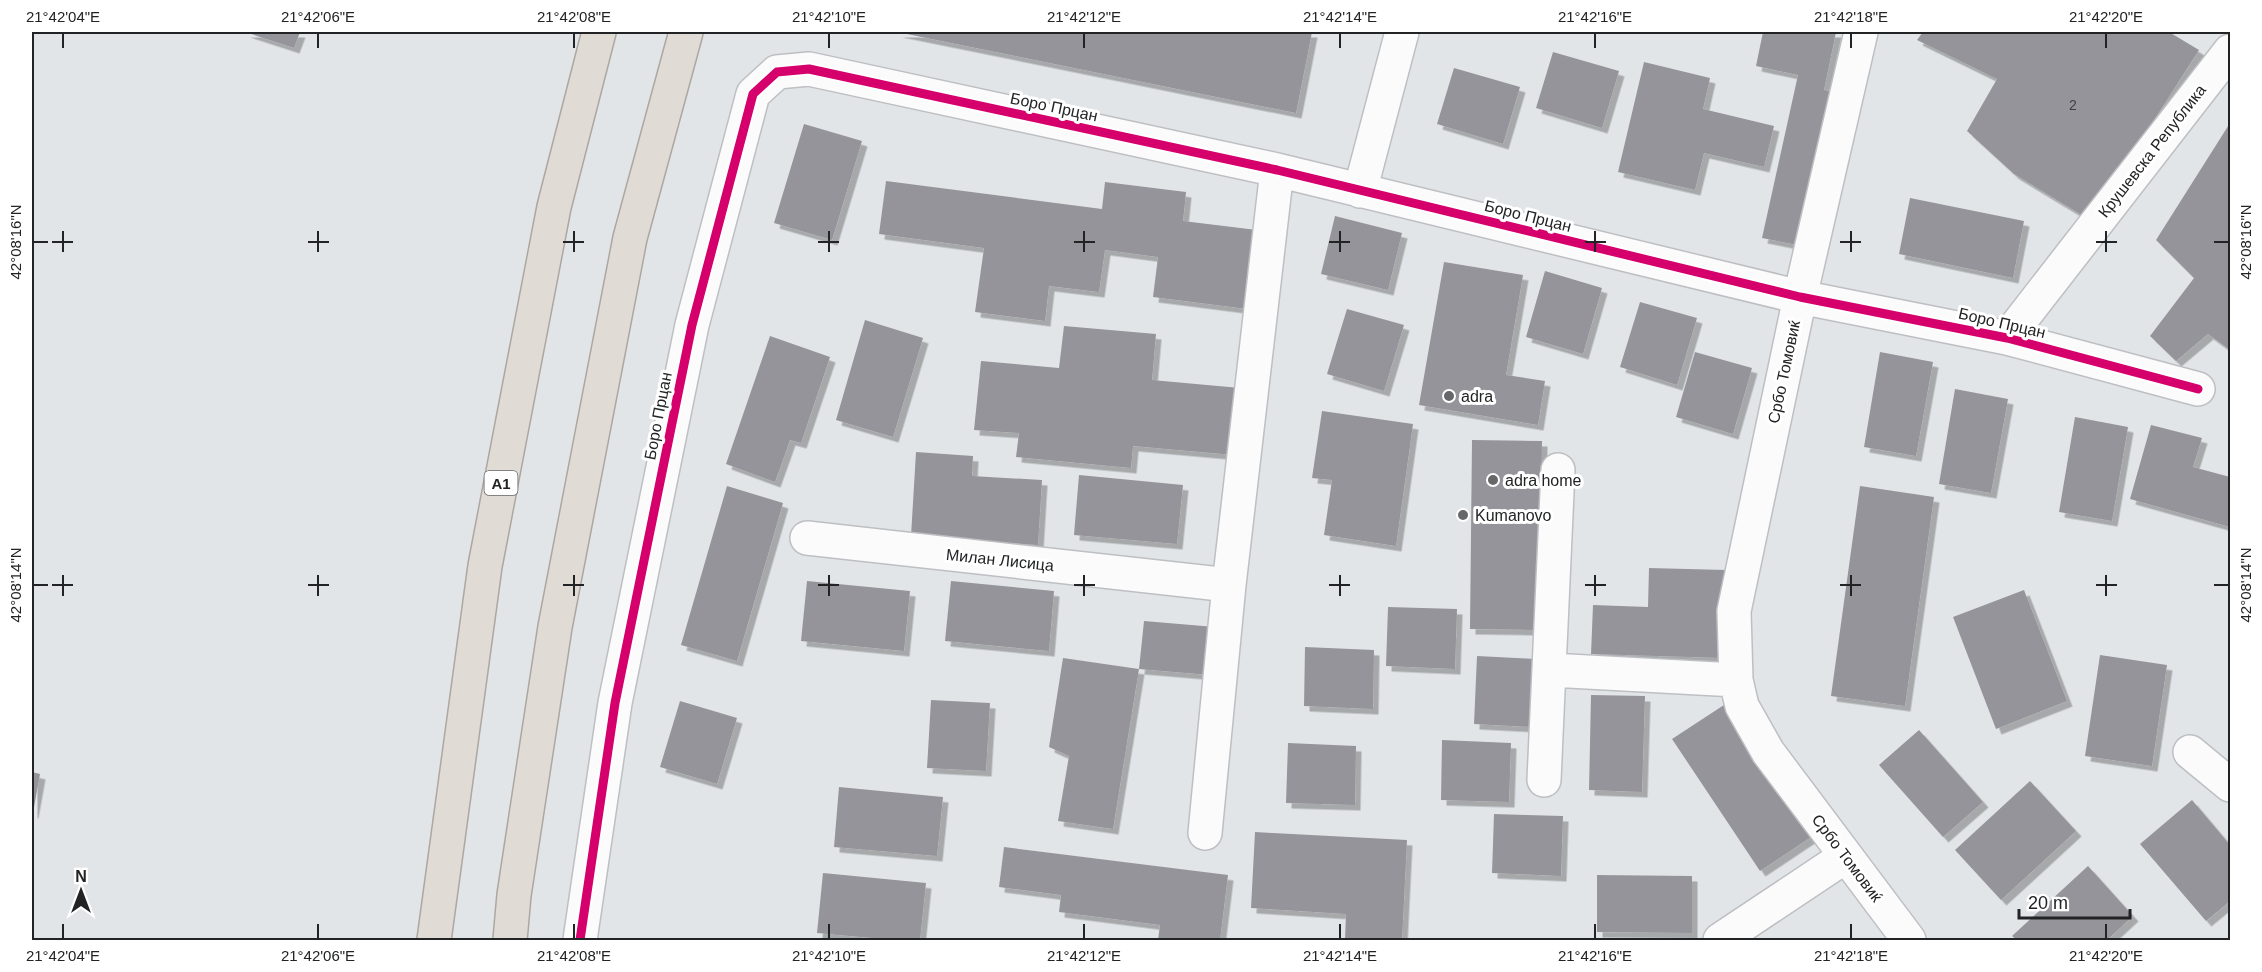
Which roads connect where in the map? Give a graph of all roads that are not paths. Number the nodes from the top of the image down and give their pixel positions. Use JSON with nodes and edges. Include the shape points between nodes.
{"nodes":[{"id":1,"x":599,"y":32,"type":"edge"},
{"id":2,"x":686,"y":32,"type":"edge"},
{"id":3,"x":1402,"y":32,"type":"edge"},
{"id":4,"x":1861,"y":32,"type":"edge"},
{"id":5,"x":2219,"y":32,"type":"edge"},
{"id":6,"x":2230,"y":40,"type":"edge"},
{"id":7,"x":2230,"y":51,"type":"edge"},
{"id":8,"x":1277,"y":170,"type":"junction"},
{"id":9,"x":1360,"y":190,"type":"junction"},
{"id":10,"x":1800,"y":297,"type":"junction"},
{"id":11,"x":2007,"y":338,"type":"junction"},
{"id":12,"x":2198,"y":389,"type":"dead end"},
{"id":13,"x":1558,"y":470,"type":"dead end"},
{"id":14,"x":807,"y":538,"type":"dead end"},
{"id":15,"x":1229,"y":585,"type":"junction"},
{"id":16,"x":1550,"y":670,"type":"junction"},
{"id":17,"x":1736,"y":680,"type":"junction"},
{"id":18,"x":2190,"y":752,"type":"dead end"},
{"id":19,"x":1544,"y":780,"type":"dead end"},
{"id":20,"x":2230,"y":785,"type":"edge"},
{"id":21,"x":1205,"y":833,"type":"dead end"},
{"id":22,"x":1846,"y":856,"type":"junction"},
{"id":23,"x":514,"y":895,"type":"junction"},
{"id":24,"x":434,"y":940,"type":"edge"},
{"id":25,"x":510,"y":940,"type":"edge"},
{"id":26,"x":519,"y":940,"type":"edge"},
{"id":27,"x":580,"y":940,"type":"edge"},
{"id":28,"x":1720,"y":940,"type":"edge"},
{"id":29,"x":1908,"y":940,"type":"edge"}],
"edges":[{"from":1,"to":24,"type":"highway","number":"A1","via":[[554,207],[485,566]]},
{"from":2,"to":23,"type":"highway","via":[[630,238],[555,627]]},
{"from":3,"to":9,"type":"street"},
{"from":4,"to":10,"type":"street","name":"Србо Томовиќ"},
{"from":5,"to":6,"type":"street"},
{"from":7,"to":11,"type":"street","name":"Крушевска Република"},
{"from":8,"to":9,"type":"street","name":"Боро Прцан"},
{"from":8,"to":15,"type":"street"},
{"from":8,"to":27,"type":"street","name":"Боро Прцан","via":[[809,69],[777,72],[753,94],[689,336],[615,703]]},
{"from":9,"to":10,"type":"street","name":"Боро Прцан"},
{"from":10,"to":11,"type":"street","name":"Боро Прцан"},
{"from":10,"to":17,"type":"street","name":"Србо Томовиќ","via":[[1734,611]]},
{"from":11,"to":12,"type":"street","name":"Боро Прцан"},
{"from":13,"to":16,"type":"street"},
{"from":14,"to":15,"type":"street","name":"Милан Лисица"},
{"from":15,"to":21,"type":"street"},
{"from":16,"to":17,"type":"street"},
{"from":16,"to":19,"type":"street"},
{"from":17,"to":22,"type":"street","name":"Србо Томовиќ","via":[[1742,706],[1768,752]]},
{"from":18,"to":20,"type":"street"},
{"from":22,"to":28,"type":"street"},
{"from":22,"to":29,"type":"street","name":"Србо Томовиќ"},
{"from":23,"to":25,"type":"highway"},
{"from":23,"to":26,"type":"highway"}]}
